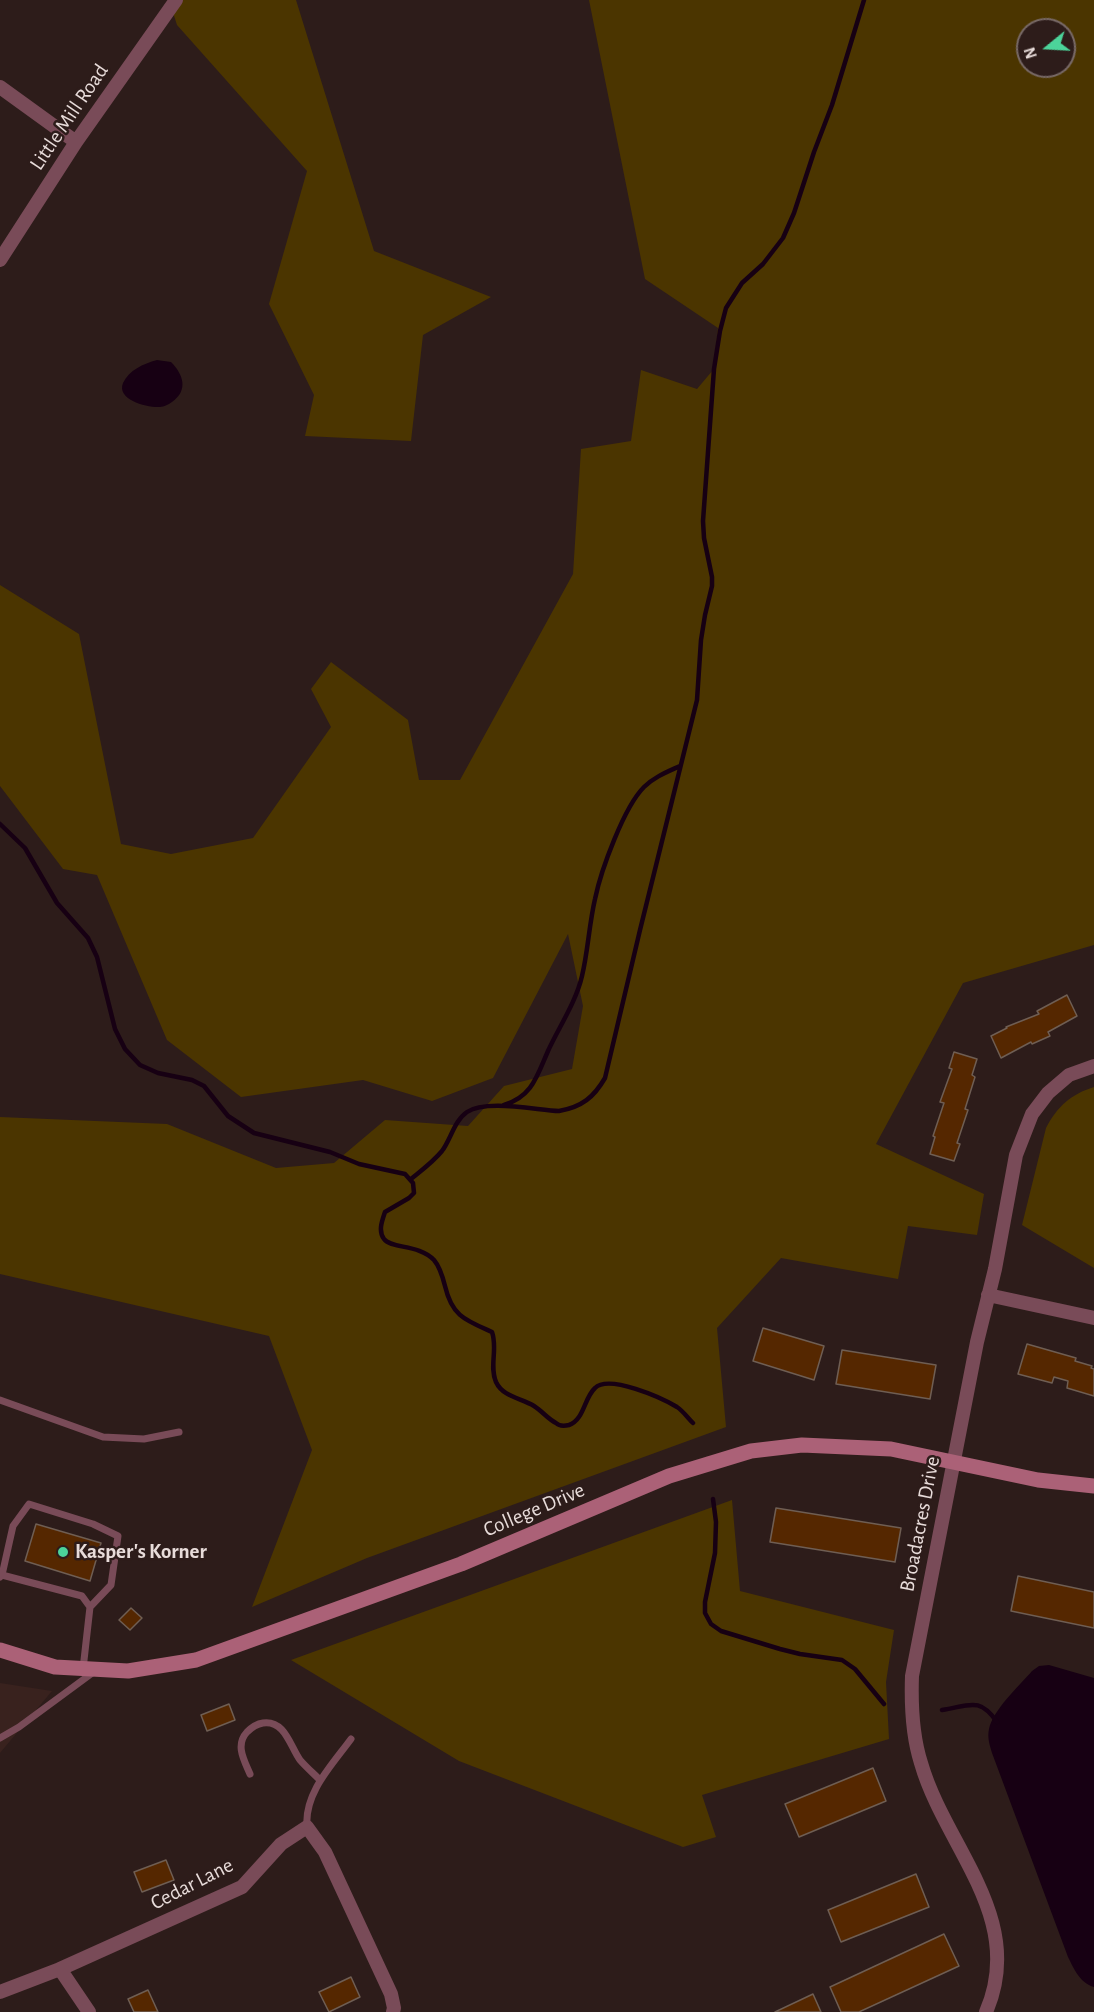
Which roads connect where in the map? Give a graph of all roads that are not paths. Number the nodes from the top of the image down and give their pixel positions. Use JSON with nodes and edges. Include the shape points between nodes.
{"nodes":[{"id":1,"x":176,"y":0,"type":"edge"},
{"id":2,"x":0,"y":87,"type":"edge"},
{"id":3,"x":76,"y":142,"type":"junction"},
{"id":4,"x":0,"y":260,"type":"edge"},
{"id":5,"x":1094,"y":1066,"type":"edge"},
{"id":6,"x":988,"y":1294,"type":"junction"},
{"id":7,"x":1094,"y":1318,"type":"edge"},
{"id":8,"x":0,"y":1400,"type":"edge"},
{"id":9,"x":179,"y":1432,"type":"dead end"},
{"id":10,"x":954,"y":1462,"type":"junction"},
{"id":11,"x":1094,"y":1486,"type":"edge"},
{"id":12,"x":1,"y":1576,"type":"edge"},
{"id":13,"x":90,"y":1607,"type":"junction"},
{"id":14,"x":0,"y":1650,"type":"edge"},
{"id":15,"x":90,"y":1669,"type":"junction"},
{"id":16,"x":0,"y":1737,"type":"edge"},
{"id":17,"x":351,"y":1740,"type":"dead end"},
{"id":18,"x":250,"y":1774,"type":"dead end"},
{"id":19,"x":320,"y":1780,"type":"junction"},
{"id":20,"x":307,"y":1827,"type":"junction"},
{"id":21,"x":60,"y":1969,"type":"junction"},
{"id":22,"x":0,"y":1992,"type":"edge"},
{"id":23,"x":89,"y":2012,"type":"edge"},
{"id":24,"x":393,"y":2012,"type":"edge"},
{"id":25,"x":986,"y":2012,"type":"edge"}],
"edges":[{"from":1,"to":3,"type":"street","name":"Little Mill Road"},
{"from":2,"to":3,"type":"street"},
{"from":3,"to":4,"type":"street","name":"Little Mill Road"},
{"from":5,"to":6,"type":"street","name":"Broadacres Drive","via":[[1069,1075],[1048,1093],[1026,1126],[1016,1155]]},
{"from":6,"to":7,"type":"street"},
{"from":6,"to":10,"type":"street","name":"Broadacres Drive"},
{"from":8,"to":9,"type":"lane","via":[[103,1437],[144,1439]]},
{"from":10,"to":11,"type":"main road","name":"College Drive","via":[[1038,1480]]},
{"from":10,"to":15,"type":"main road","name":"College Drive","via":[[891,1449],[802,1445],[750,1451],[669,1476],[461,1564],[196,1660],[128,1671]]},
{"from":10,"to":25,"type":"street","name":"Broadacres Drive","via":[[915,1656],[912,1706],[921,1763],[935,1801],[980,1888],[994,1928],[997,1965]]},
{"from":12,"to":13,"type":"lane","via":[[82,1596]]},
{"from":12,"to":13,"type":"lane","via":[[13,1526],[29,1504],[93,1524],[118,1536],[111,1585]]},
{"from":13,"to":15,"type":"lane"},
{"from":14,"to":15,"type":"main road","name":"College Drive","via":[[55,1667]]},
{"from":15,"to":16,"type":"lane","via":[[19,1727]]},
{"from":17,"to":19,"type":"lane"},
{"from":18,"to":19,"type":"lane","via":[[241,1741],[255,1725],[267,1723],[285,1732],[302,1762]]},
{"from":19,"to":20,"type":"lane","via":[[306,1816]]},
{"from":20,"to":21,"type":"street","name":"Cedar Lane","via":[[281,1844],[242,1887]]},
{"from":20,"to":24,"type":"street","via":[[324,1852],[391,1994]]},
{"from":21,"to":22,"type":"street","name":"Cedar Lane"},
{"from":21,"to":23,"type":"street"}]}
